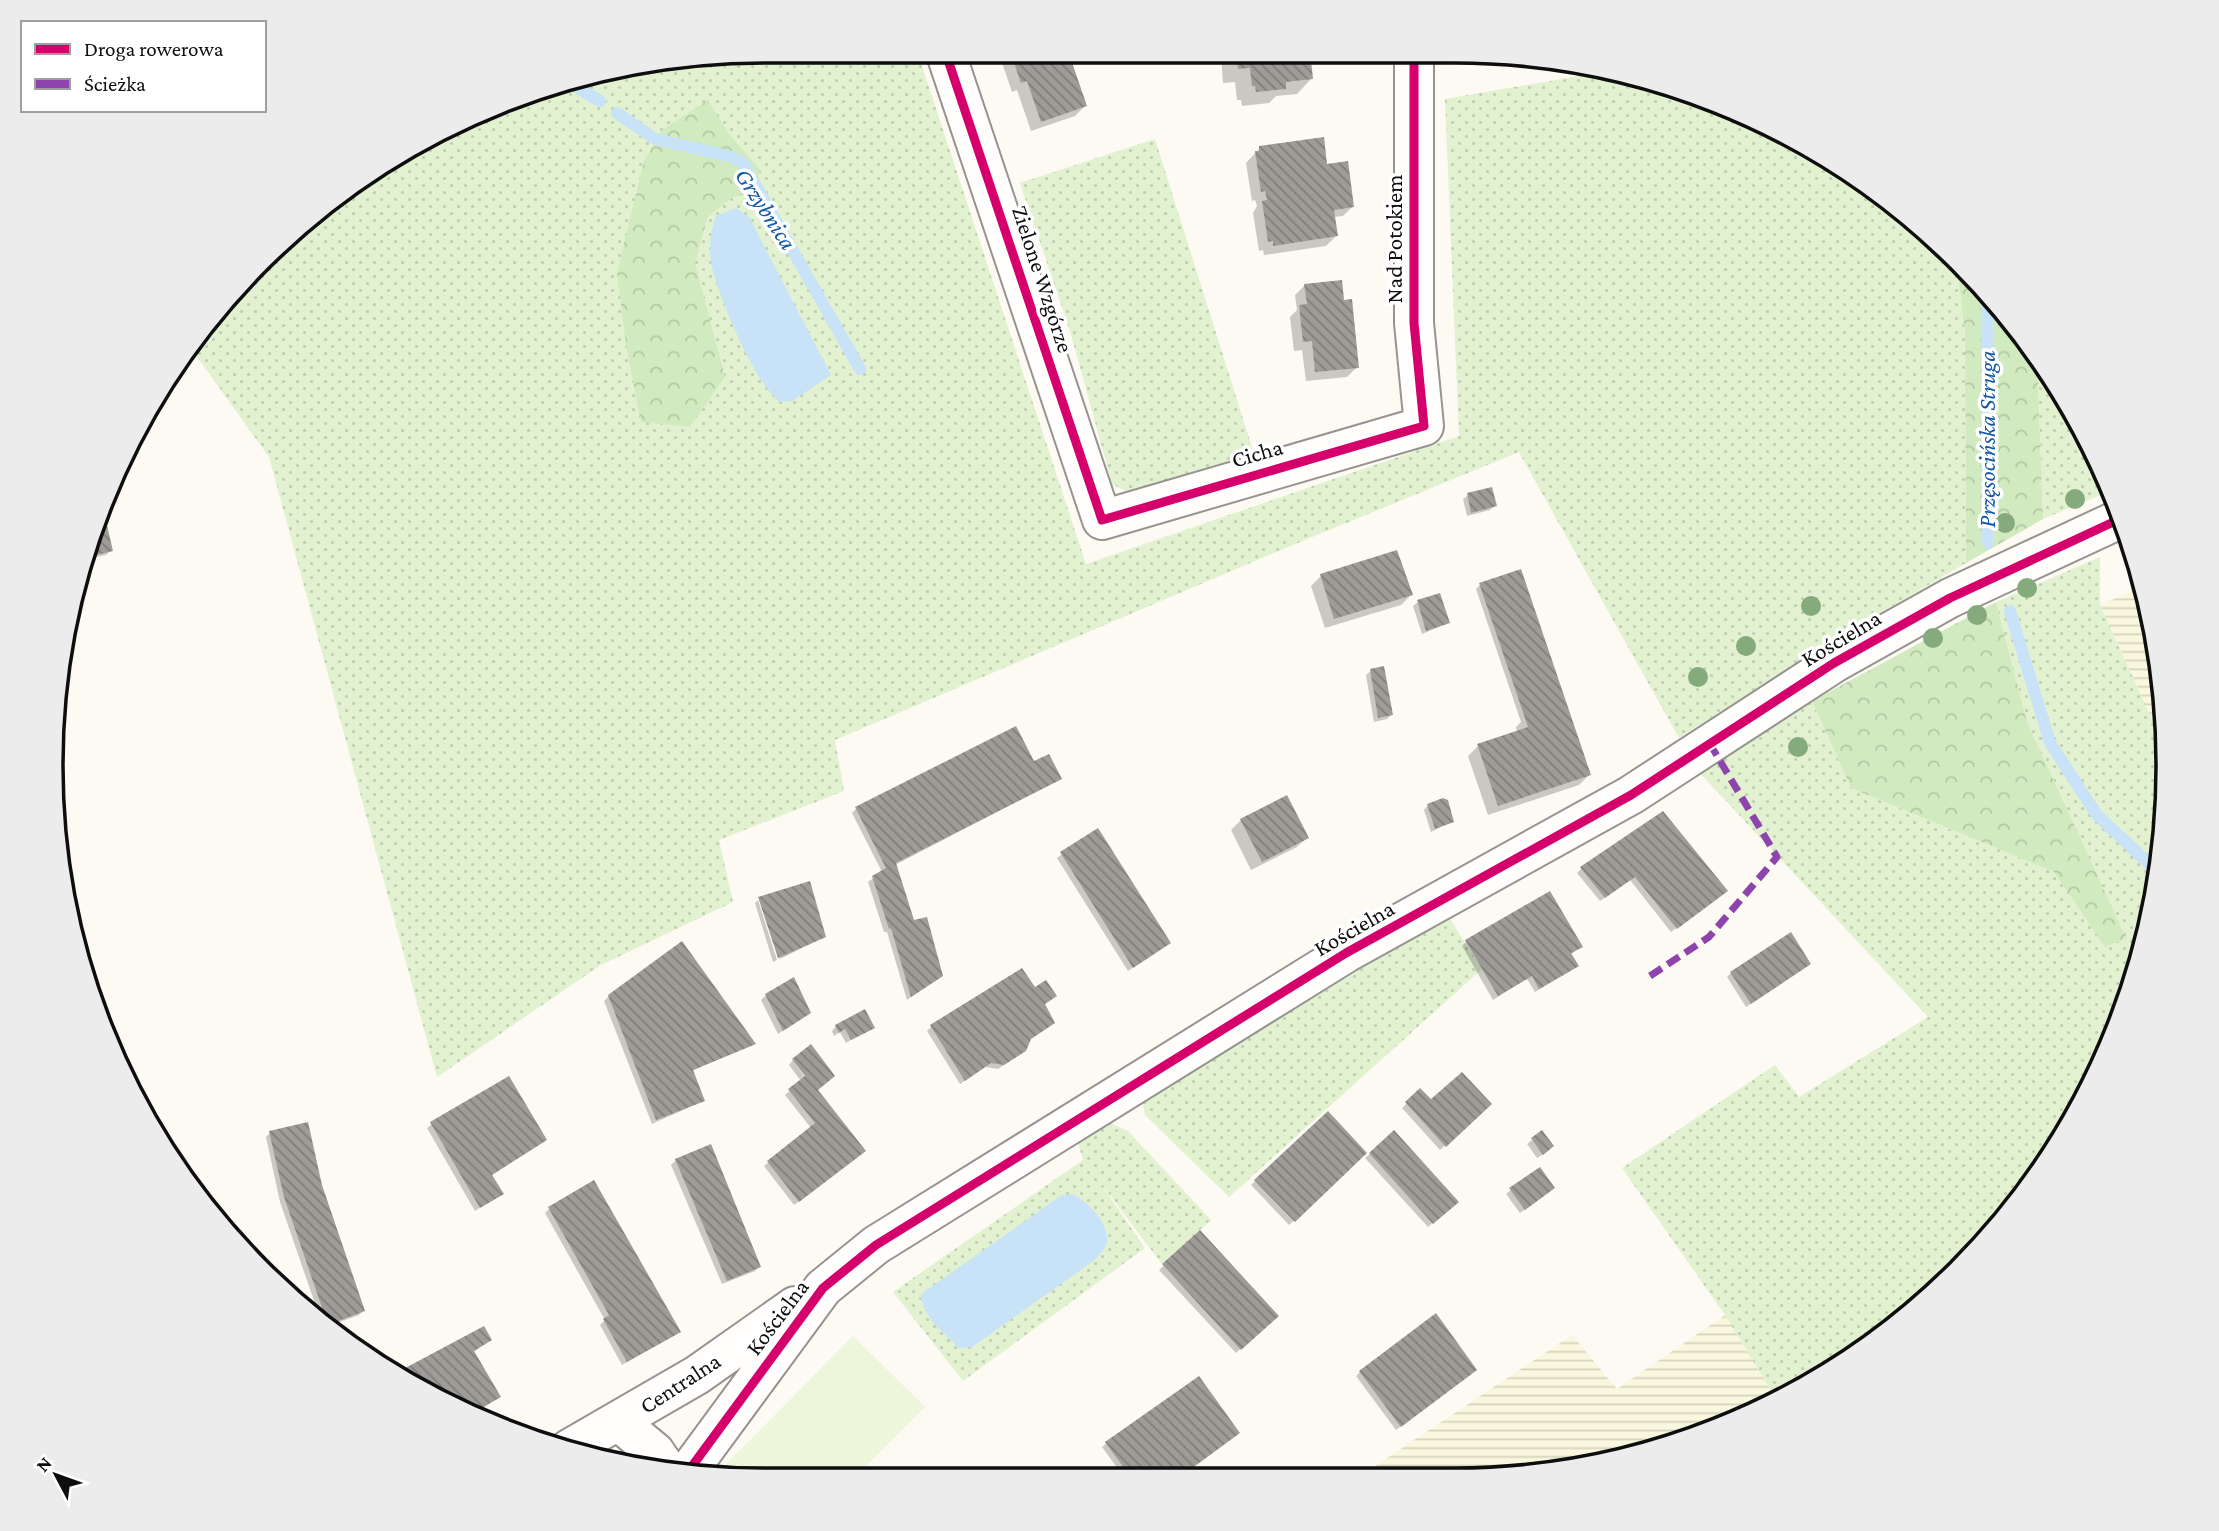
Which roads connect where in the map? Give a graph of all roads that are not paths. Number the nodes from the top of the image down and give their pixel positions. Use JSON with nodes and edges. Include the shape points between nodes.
{"nodes":[{"id":1,"x":949,"y":63,"type":"edge"},
{"id":2,"x":1414,"y":63,"type":"edge"},
{"id":3,"x":1424,"y":426,"type":"joint"},
{"id":4,"x":1102,"y":520,"type":"joint"},
{"id":5,"x":2112,"y":522,"type":"edge"},
{"id":6,"x":823,"y":1288,"type":"junction"},
{"id":7,"x":619,"y":1422,"type":"junction"},
{"id":8,"x":580,"y":1443,"type":"edge"},
{"id":9,"x":660,"y":1460,"type":"edge"},
{"id":10,"x":693,"y":1464,"type":"edge"}],
"edges":[{"from":1,"to":4,"type":"street","name":"Zielone Wzgórze"},
{"from":2,"to":3,"type":"street","name":"Nad Potokiem","via":[[1414,323]]},
{"from":3,"to":4,"type":"street","name":"Cicha"},
{"from":5,"to":6,"type":"street","name":"Kościelna","via":[[1950,598],[1834,663],[1638,791],[1346,953],[1168,1062],[876,1245]]},
{"from":6,"to":7,"type":"street","name":"Centralna","via":[[697,1376]]},
{"from":6,"to":10,"type":"street","name":"Kościelna"},
{"from":7,"to":8,"type":"street","name":"Centralna"},
{"from":7,"to":9,"type":"street"}]}
